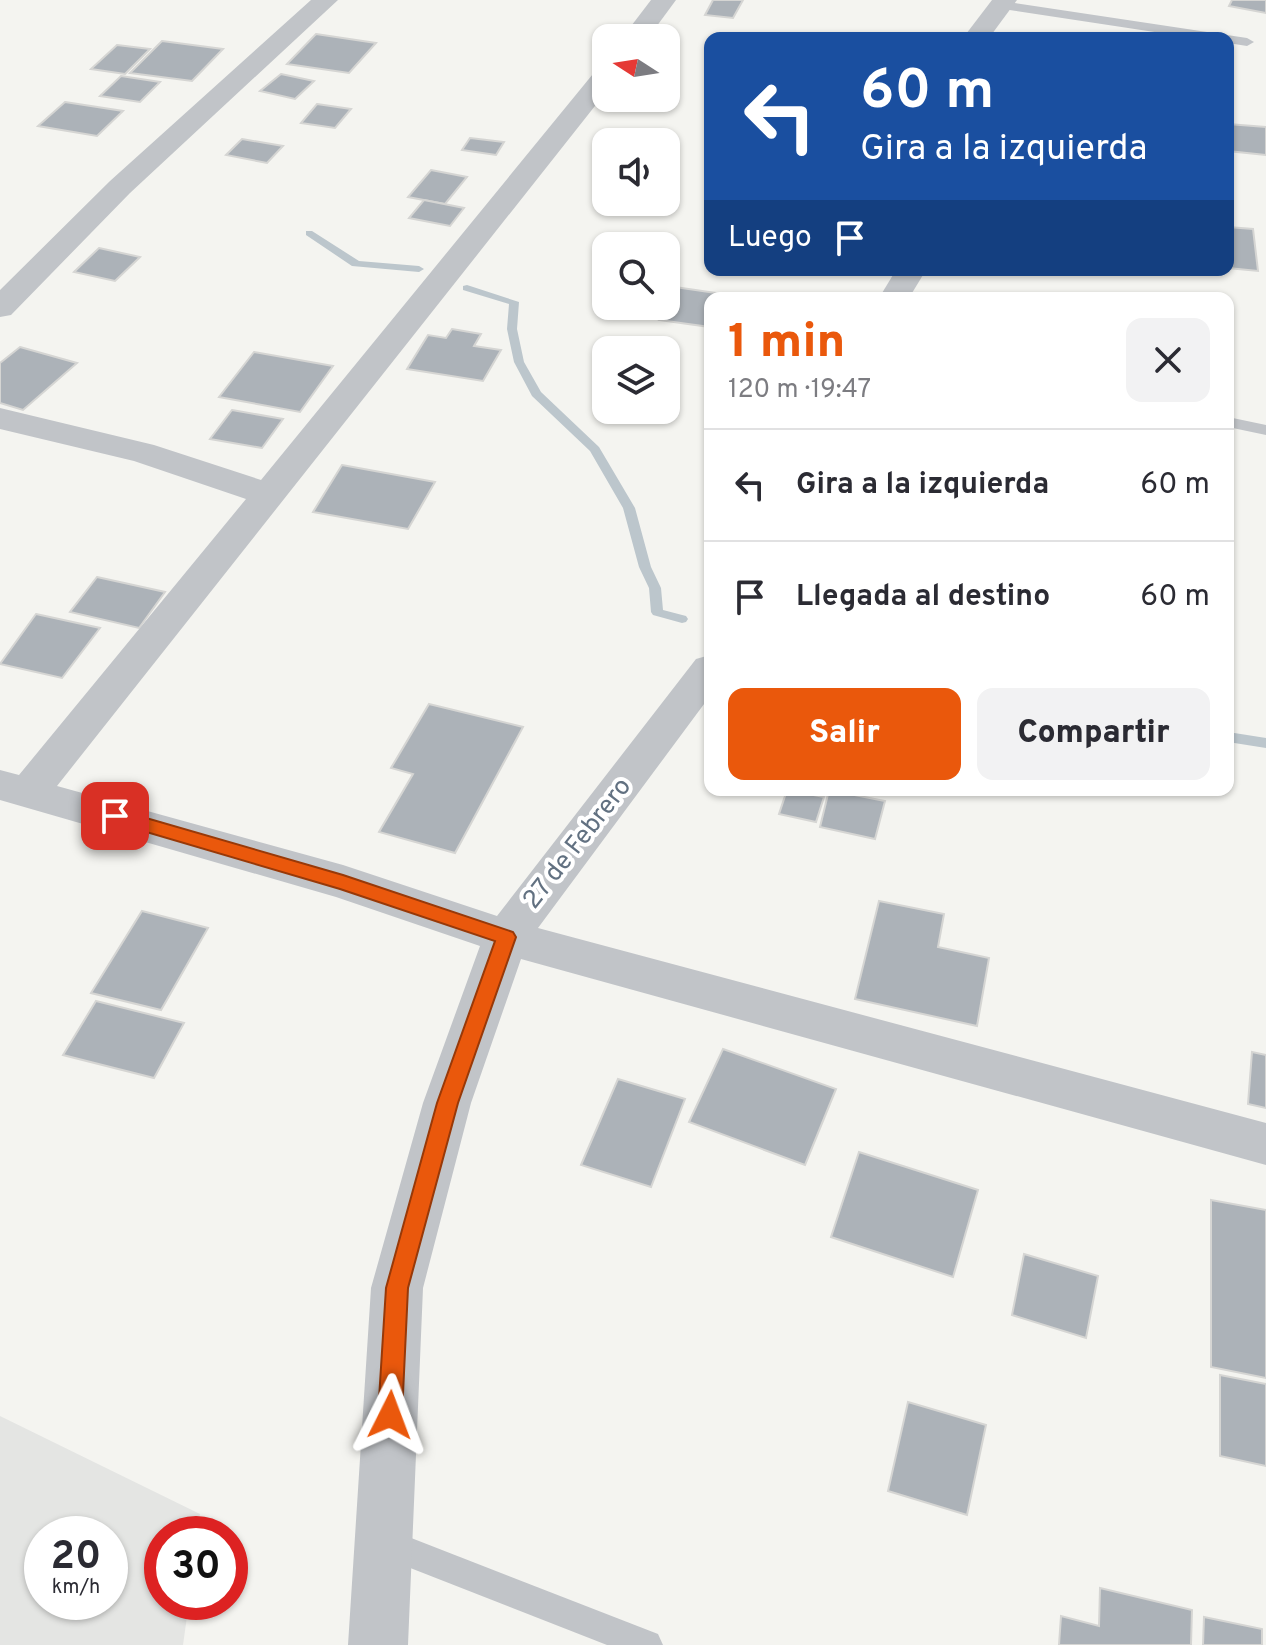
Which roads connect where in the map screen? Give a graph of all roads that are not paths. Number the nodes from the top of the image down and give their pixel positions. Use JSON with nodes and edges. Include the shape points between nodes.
{"nodes":[{"id":1,"x":326,"y":0,"type":"edge"},
{"id":2,"x":664,"y":0,"type":"edge"},
{"id":3,"x":1003,"y":2,"type":"edge"},
{"id":4,"x":646,"y":24,"type":"edge"},
{"id":5,"x":980,"y":32,"type":"edge"},
{"id":6,"x":1185,"y":32,"type":"edge"},
{"id":7,"x":1234,"y":40,"type":"edge"},
{"id":8,"x":1247,"y":42,"type":"dead end"},
{"id":9,"x":592,"y":92,"type":"edge"},
{"id":10,"x":0,"y":308,"type":"edge"},
{"id":11,"x":0,"y":418,"type":"edge"},
{"id":12,"x":1234,"y":423,"type":"edge"},
{"id":13,"x":1266,"y":430,"type":"edge"},
{"id":14,"x":270,"y":495,"type":"junction"},
{"id":15,"x":704,"y":676,"type":"edge"},
{"id":16,"x":15,"y":788,"type":"edge"},
{"id":17,"x":506,"y":937,"type":"junction"},
{"id":18,"x":1266,"y":1144,"type":"edge"},
{"id":19,"x":383,"y":1542,"type":"junction"},
{"id":20,"x":378,"y":1645,"type":"edge"},
{"id":21,"x":647,"y":1645,"type":"edge"}],
"edges":[{"from":1,"to":10,"type":"street","via":[[120,187]]},
{"from":2,"to":4,"type":"street"},
{"from":3,"to":5,"type":"street"},
{"from":3,"to":6,"type":"lane"},
{"from":7,"to":8,"type":"lane"},
{"from":9,"to":14,"type":"street"},
{"from":11,"to":14,"type":"street","via":[[142,452]]},
{"from":12,"to":13,"type":"lane"},
{"from":14,"to":16,"type":"street"},
{"from":15,"to":17,"type":"street","name":"27 de Febrero"},
{"from":16,"to":17,"type":"street","via":[[343,882]]},
{"from":17,"to":18,"type":"street"},
{"from":17,"to":19,"type":"street","name":"27 de Febrero","via":[[447,1103],[397,1288]]},
{"from":19,"to":20,"type":"street","name":"27 de Febrero"},
{"from":19,"to":21,"type":"lane"}]}
